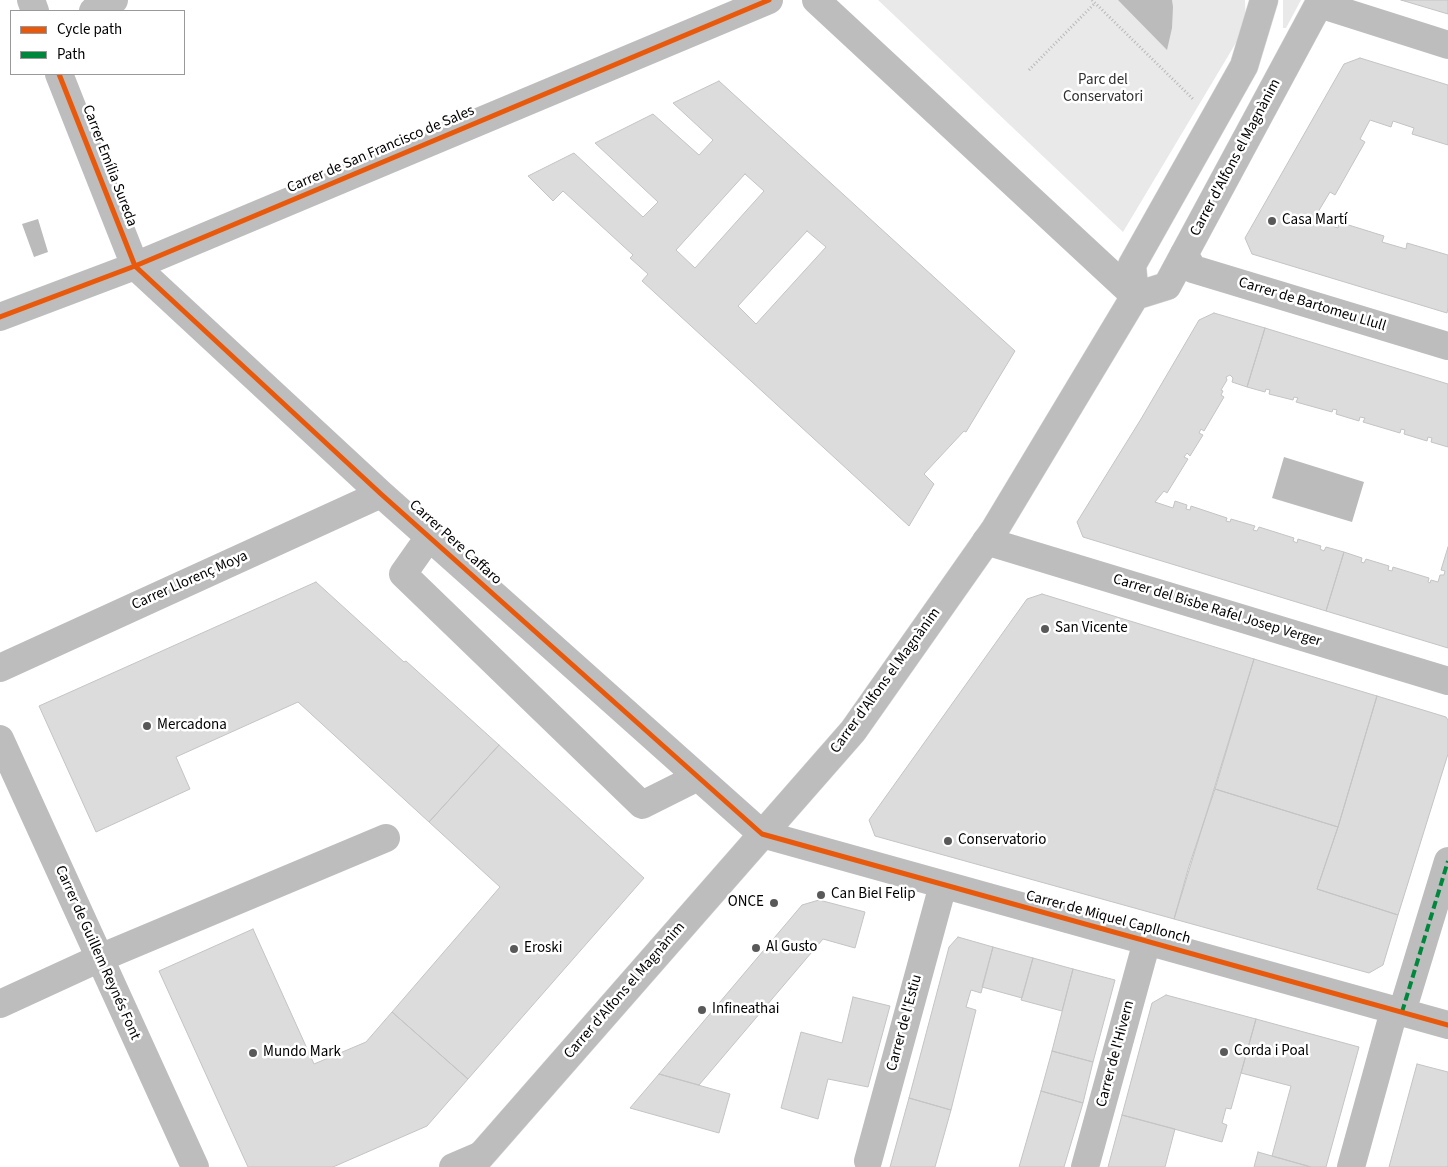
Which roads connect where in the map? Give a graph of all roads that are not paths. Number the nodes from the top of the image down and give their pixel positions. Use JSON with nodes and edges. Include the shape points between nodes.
{"nodes":[{"id":1,"x":114,"y":0,"type":"edge"},
{"id":2,"x":769,"y":0,"type":"edge"},
{"id":3,"x":816,"y":0,"type":"edge"},
{"id":4,"x":1264,"y":0,"type":"edge"},
{"id":5,"x":1320,"y":2,"type":"edge"},
{"id":6,"x":95,"y":10,"type":"edge"},
{"id":7,"x":1448,"y":45,"type":"edge"},
{"id":8,"x":59,"y":75,"type":"edge"},
{"id":9,"x":1184,"y":254,"type":"junction"},
{"id":10,"x":135,"y":266,"type":"junction"},
{"id":11,"x":1135,"y":296,"type":"junction"},
{"id":12,"x":0,"y":317,"type":"edge"},
{"id":13,"x":1448,"y":346,"type":"edge"},
{"id":14,"x":381,"y":494,"type":"junction"},
{"id":15,"x":430,"y":537,"type":"junction"},
{"id":16,"x":986,"y":541,"type":"junction"},
{"id":17,"x":0,"y":668,"type":"edge"},
{"id":18,"x":1448,"y":681,"type":"edge"},
{"id":19,"x":0,"y":738,"type":"edge"},
{"id":20,"x":698,"y":777,"type":"junction"},
{"id":21,"x":762,"y":834,"type":"junction"},
{"id":22,"x":386,"y":838,"type":"dead end"},
{"id":23,"x":1448,"y":861,"type":"edge"},
{"id":24,"x":943,"y":885,"type":"junction"},
{"id":25,"x":1147,"y":941,"type":"junction"},
{"id":26,"x":100,"y":958,"type":"junction"},
{"id":27,"x":0,"y":1004,"type":"edge"},
{"id":28,"x":1398,"y":1012,"type":"junction"},
{"id":29,"x":1448,"y":1025,"type":"edge"},
{"id":30,"x":476,"y":1161,"type":"edge"},
{"id":31,"x":868,"y":1161,"type":"dead end"},
{"id":32,"x":195,"y":1167,"type":"edge"},
{"id":33,"x":453,"y":1167,"type":"edge"},
{"id":34,"x":1085,"y":1167,"type":"edge"},
{"id":35,"x":1351,"y":1167,"type":"edge"}],
"edges":[{"from":1,"to":6,"type":"street"},
{"from":2,"to":10,"type":"street","name":"Carrer de San Francisco de Sales"},
{"from":3,"to":11,"type":"street"},
{"from":4,"to":11,"type":"street","via":[[1244,66],[1132,264]]},
{"from":5,"to":7,"type":"street"},
{"from":5,"to":9,"type":"street","name":"Carrer d'Alfons el Magnànim"},
{"from":8,"to":10,"type":"street","name":"Carrer Emília Sureda"},
{"from":9,"to":11,"type":"street","name":"Carrer d'Alfons el Magnànim","via":[[1167,286]]},
{"from":9,"to":13,"type":"street","name":"Carrer de Bartomeu Llull","via":[[1193,269]]},
{"from":10,"to":12,"type":"street","name":"Carrer de San Francisco de Sales"},
{"from":10,"to":14,"type":"street","name":"Carrer Pere Caffaro"},
{"from":11,"to":16,"type":"street","name":"Carrer d'Alfons el Magnànim"},
{"from":14,"to":15,"type":"street","name":"Carrer Pere Caffaro"},
{"from":14,"to":17,"type":"street","name":"Carrer Llorenç Moya"},
{"from":15,"to":20,"type":"street","name":"Carrer Pere Caffaro"},
{"from":15,"to":20,"type":"street","via":[[402,574],[642,805]]},
{"from":16,"to":18,"type":"street","name":"Carrer del Bisbe Rafel Josep Verger"},
{"from":16,"to":21,"type":"street","name":"Carrer d'Alfons el Magnànim","via":[[853,731]]},
{"from":19,"to":26,"type":"street","name":"Carrer de Guillem Reynés Font"},
{"from":20,"to":21,"type":"street","name":"Carrer Pere Caffaro"},
{"from":21,"to":24,"type":"street","name":"Carrer de Miquel Capllonch"},
{"from":21,"to":30,"type":"street","name":"Carrer d'Alfons el Magnànim"},
{"from":22,"to":26,"type":"street"},
{"from":23,"to":28,"type":"street"},
{"from":24,"to":25,"type":"street","name":"Carrer de Miquel Capllonch"},
{"from":24,"to":31,"type":"street","name":"Carrer de l'Estiu"},
{"from":25,"to":28,"type":"street","name":"Carrer de Miquel Capllonch"},
{"from":25,"to":34,"type":"street","name":"Carrer de l'Hivern"},
{"from":26,"to":27,"type":"street"},
{"from":26,"to":32,"type":"street","name":"Carrer de Guillem Reynés Font"},
{"from":28,"to":29,"type":"street","name":"Carrer de Miquel Capllonch"},
{"from":28,"to":35,"type":"street"},
{"from":30,"to":33,"type":"street"}]}
